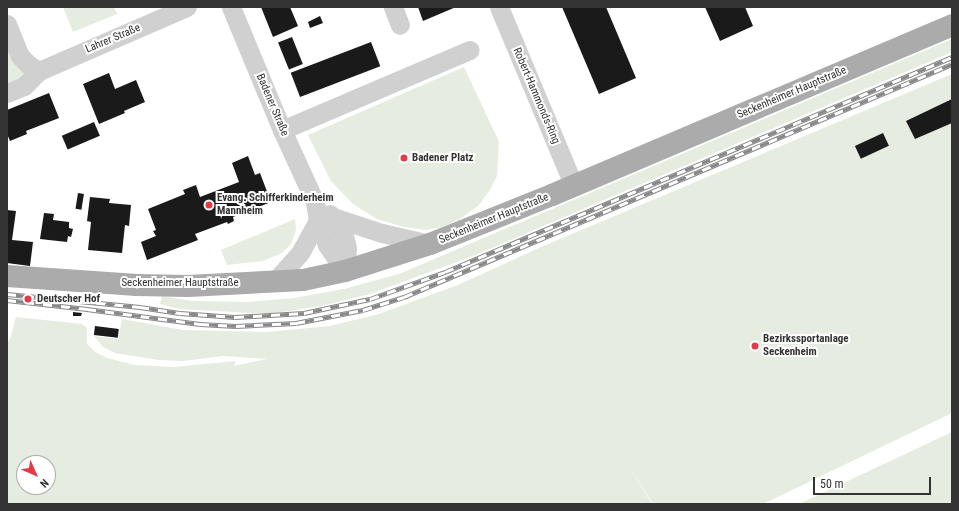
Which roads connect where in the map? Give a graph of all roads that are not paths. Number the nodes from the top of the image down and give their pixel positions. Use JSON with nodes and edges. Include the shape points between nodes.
{"nodes":[{"id":1,"x":187,"y":7,"type":"edge"},
{"id":2,"x":231,"y":7,"type":"edge"},
{"id":3,"x":393,"y":7,"type":"edge"},
{"id":4,"x":499,"y":7,"type":"edge"},
{"id":5,"x":7,"y":24,"type":"edge"},
{"id":6,"x":400,"y":25,"type":"dead end"},
{"id":7,"x":952,"y":25,"type":"edge"},
{"id":8,"x":470,"y":50,"type":"dead end"},
{"id":9,"x":39,"y":71,"type":"junction"},
{"id":10,"x":7,"y":93,"type":"edge"},
{"id":11,"x":282,"y":130,"type":"junction"},
{"id":12,"x":574,"y":186,"type":"junction"},
{"id":13,"x":322,"y":213,"type":"junction"},
{"id":14,"x":430,"y":244,"type":"junction"},
{"id":15,"x":345,"y":271,"type":"junction"},
{"id":16,"x":7,"y":276,"type":"edge"},
{"id":17,"x":274,"y":282,"type":"junction"}],
"edges":[{"from":1,"to":9,"type":"street","name":"Lahrer Straße"},
{"from":2,"to":11,"type":"street","name":"Badener Straße"},
{"from":3,"to":6,"type":"street"},
{"from":4,"to":12,"type":"street","name":"Robert-Hammonds-Ring"},
{"from":5,"to":9,"type":"street","via":[[20,56]]},
{"from":7,"to":12,"type":"main road","name":"Seckenheimer Hauptstraße"},
{"from":8,"to":11,"type":"street"},
{"from":9,"to":10,"type":"street","name":"Lahrer Straße","via":[[24,86]]},
{"from":11,"to":13,"type":"street","name":"Badener Straße"},
{"from":12,"to":14,"type":"main road","name":"Seckenheimer Hauptstraße"},
{"from":13,"to":14,"type":"street","via":[[382,233]]},
{"from":13,"to":15,"type":"street","name":"Badener Straße","via":[[344,235],[347,248]]},
{"from":13,"to":17,"type":"street","via":[[300,253]]},
{"from":14,"to":15,"type":"main road","name":"Seckenheimer Hauptstraße"},
{"from":15,"to":17,"type":"main road","name":"Seckenheimer Hauptstraße","via":[[303,280]]},
{"from":16,"to":17,"type":"main road","name":"Seckenheimer Hauptstraße","via":[[142,285],[188,286]]}]}
